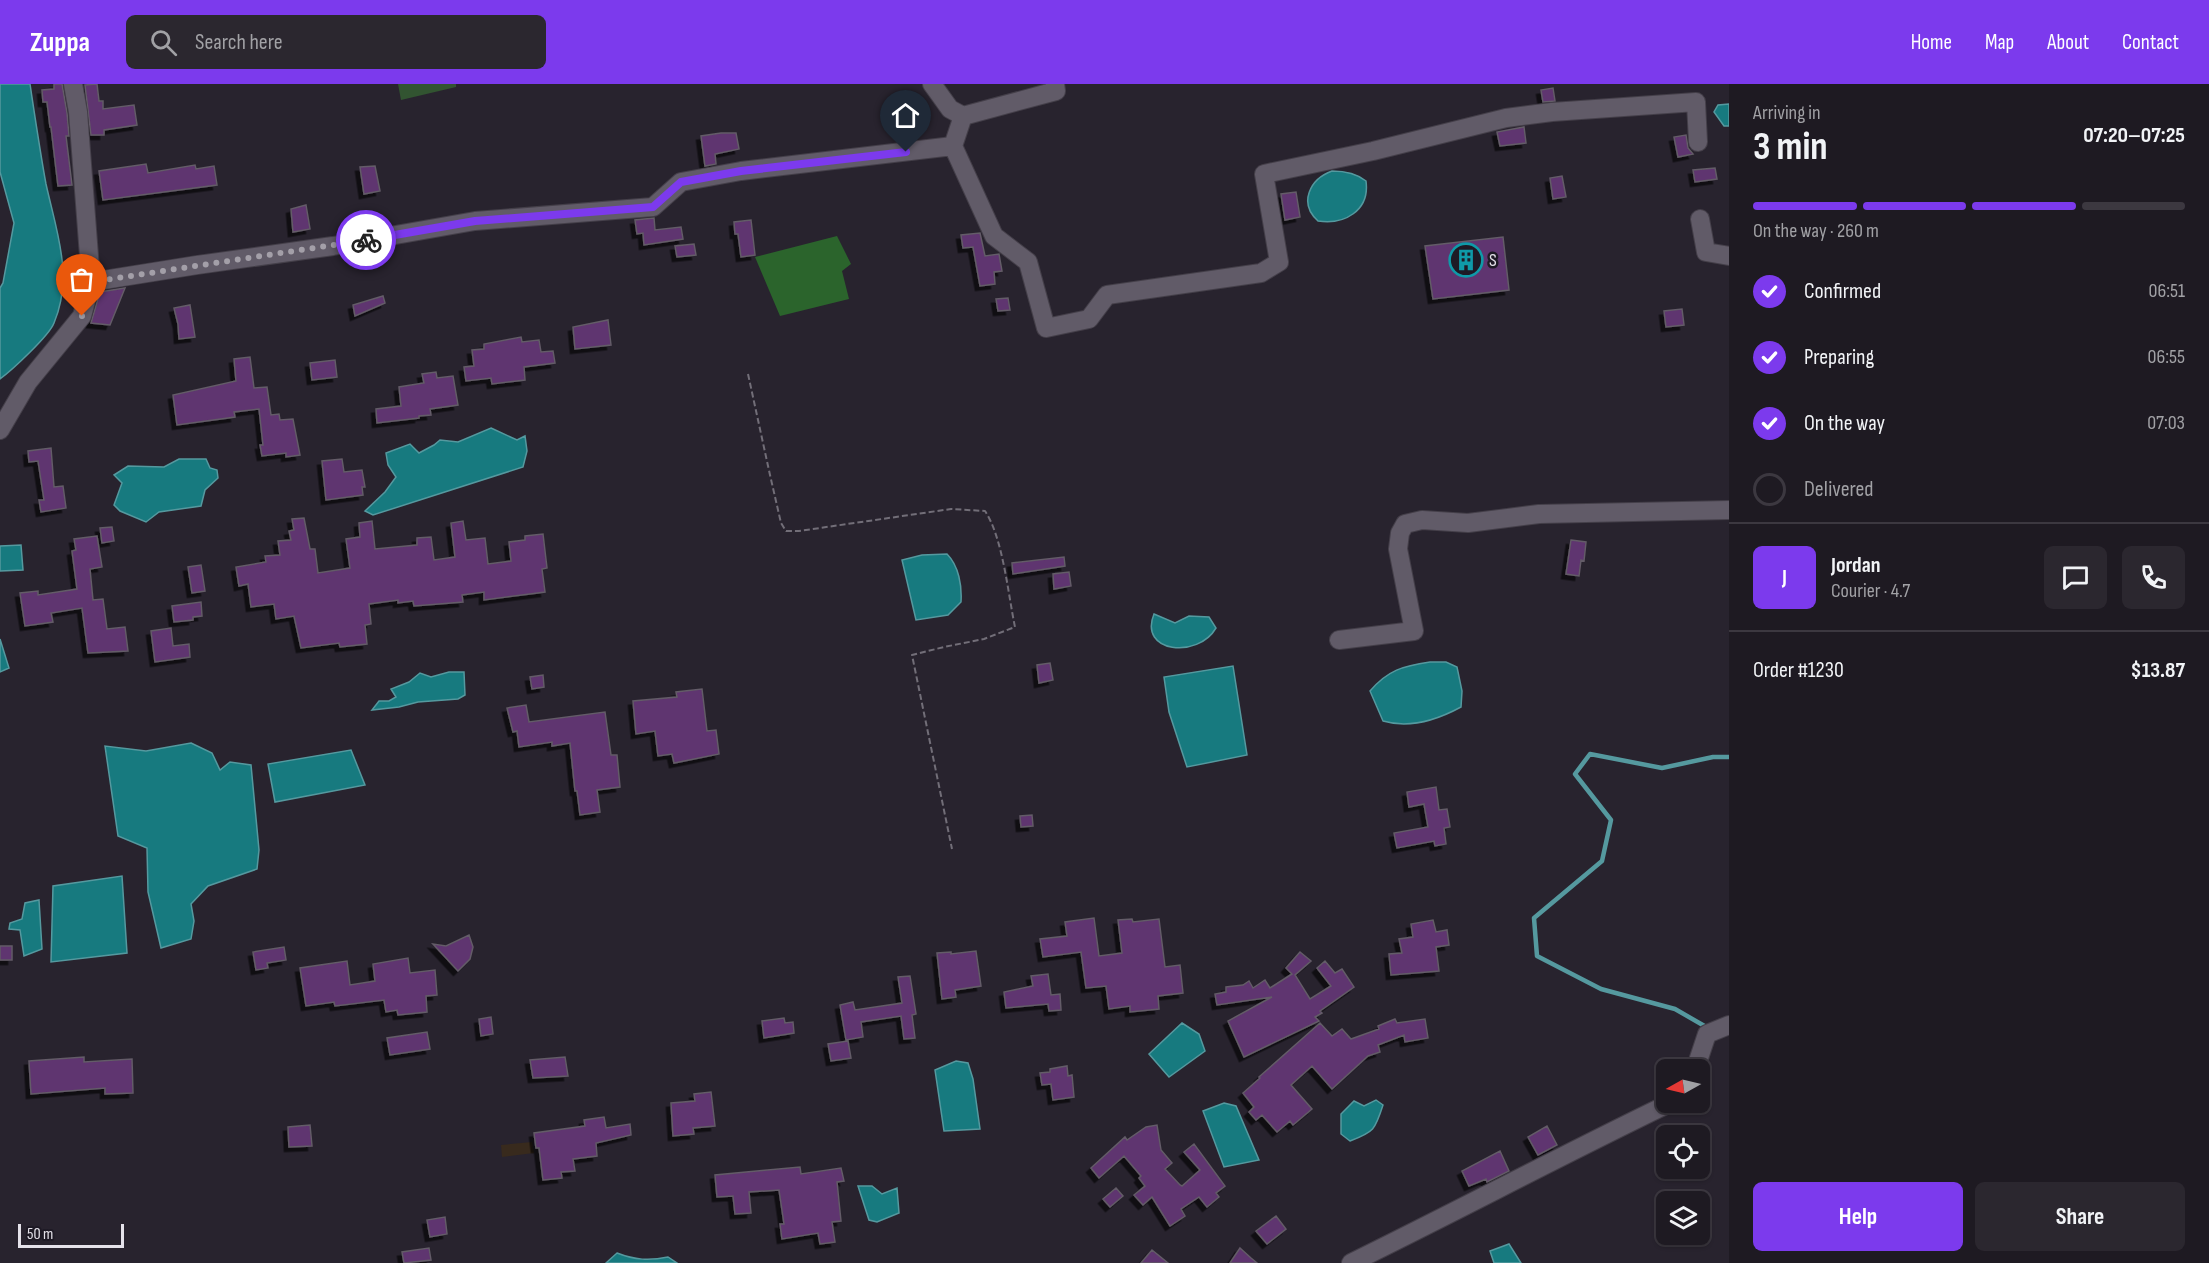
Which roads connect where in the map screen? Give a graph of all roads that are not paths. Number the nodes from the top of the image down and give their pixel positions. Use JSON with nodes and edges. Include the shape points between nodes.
{"nodes":[{"id":1,"x":73,"y":84,"type":"edge"},
{"id":2,"x":932,"y":84,"type":"edge"},
{"id":3,"x":1055,"y":84,"type":"edge"},
{"id":4,"x":963,"y":116,"type":"junction"},
{"id":5,"x":1698,"y":142,"type":"dead end"},
{"id":6,"x":953,"y":146,"type":"junction"},
{"id":7,"x":1700,"y":219,"type":"dead end"},
{"id":8,"x":1729,"y":256,"type":"edge"},
{"id":9,"x":91,"y":282,"type":"junction"},
{"id":10,"x":0,"y":430,"type":"edge"},
{"id":11,"x":1729,"y":510,"type":"edge"},
{"id":12,"x":1339,"y":640,"type":"dead end"},
{"id":13,"x":1729,"y":1025,"type":"edge"},
{"id":14,"x":1699,"y":1059,"type":"edge"},
{"id":15,"x":1656,"y":1110,"type":"edge"},
{"id":16,"x":1351,"y":1263,"type":"edge"}],
"edges":[{"from":1,"to":9,"type":"street"},
{"from":2,"to":4,"type":"street","via":[[950,109]]},
{"from":3,"to":4,"type":"street","via":[[1056,91]]},
{"from":4,"to":6,"type":"street"},
{"from":5,"to":6,"type":"street","via":[[1696,102],[1552,112],[1506,118],[1264,174],[1279,262],[1261,273],[1107,295],[1089,319],[1046,328],[1028,262],[994,236]]},
{"from":6,"to":9,"type":"street","via":[[741,171],[681,182],[653,207],[475,221]]},
{"from":7,"to":8,"type":"street","via":[[1706,252]]},
{"from":9,"to":10,"type":"street","via":[[82,316],[28,382]]},
{"from":11,"to":12,"type":"street","via":[[1539,514],[1468,523],[1422,520],[1406,524],[1400,532],[1398,549],[1414,631]]},
{"from":13,"to":14,"type":"street","via":[[1707,1034]]},
{"from":15,"to":16,"type":"street"}]}
